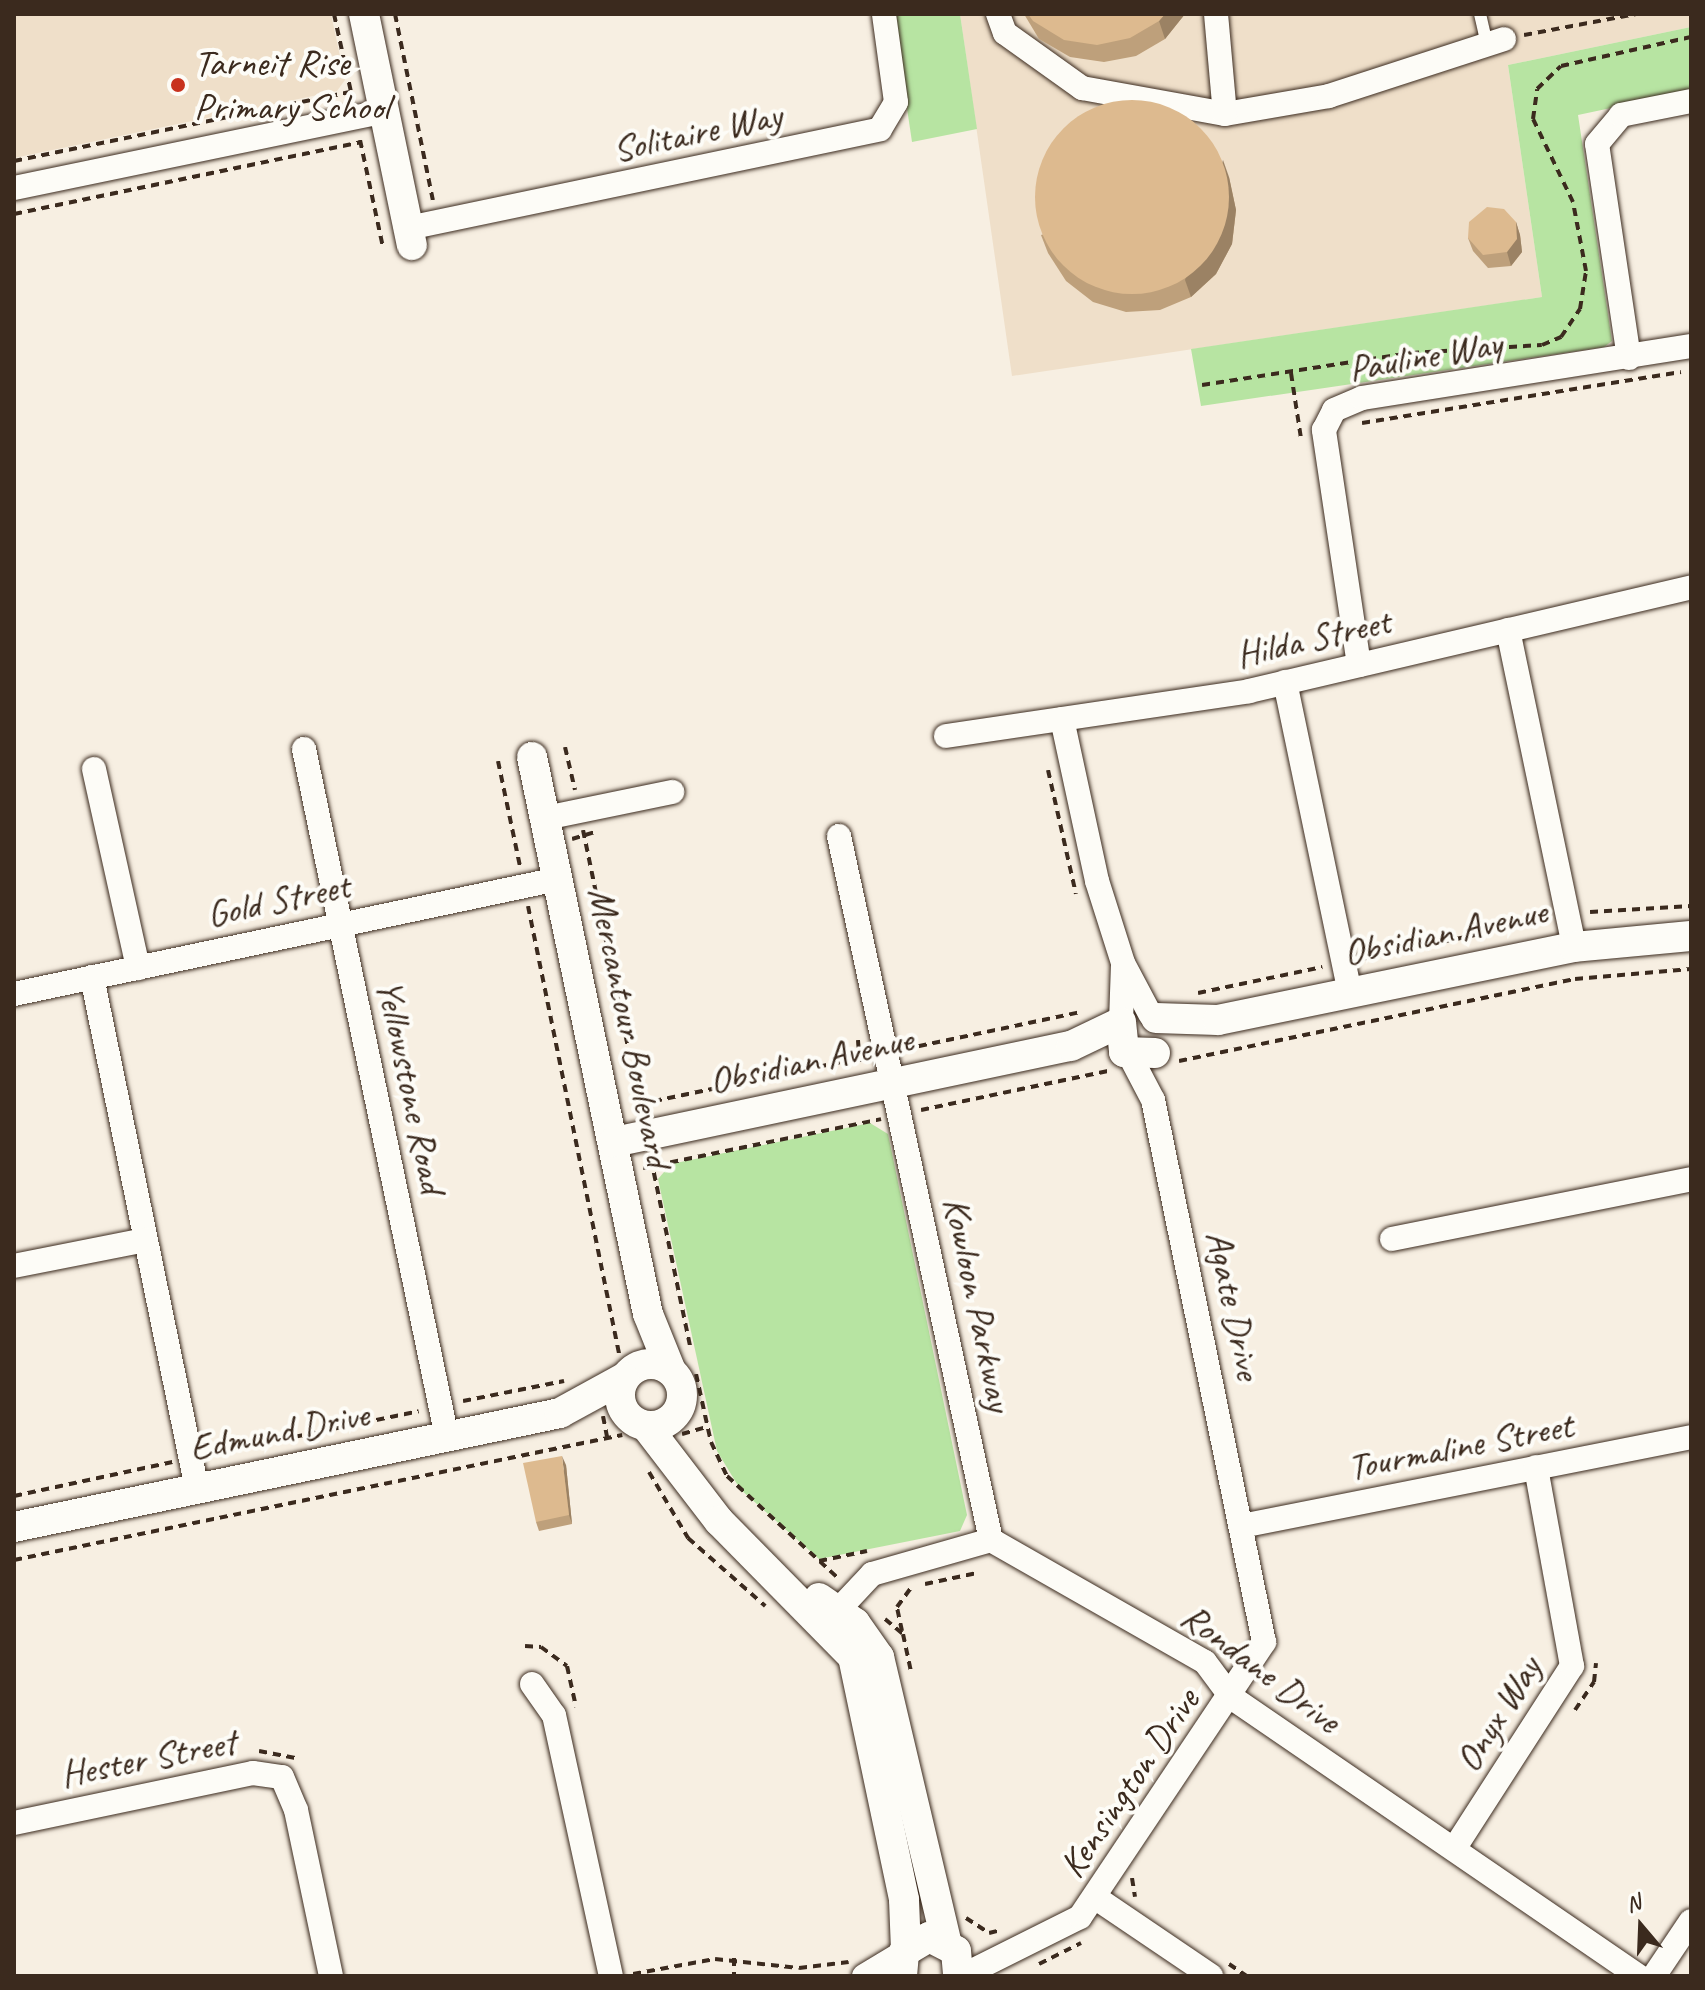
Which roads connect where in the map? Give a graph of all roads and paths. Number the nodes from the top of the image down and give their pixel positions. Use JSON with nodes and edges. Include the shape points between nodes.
{"nodes":[{"id":1,"x":334,"y":14,"type":"edge"},
{"id":2,"x":364,"y":14,"type":"edge"},
{"id":3,"x":395,"y":14,"type":"edge"},
{"id":4,"x":884,"y":14,"type":"edge"},
{"id":5,"x":998,"y":14,"type":"edge"},
{"id":6,"x":1216,"y":14,"type":"edge"},
{"id":7,"x":1480,"y":14,"type":"edge"},
{"id":8,"x":1636,"y":14,"type":"edge"},
{"id":9,"x":1691,"y":37,"type":"edge"},
{"id":10,"x":1496,"y":41,"type":"junction"},
{"id":11,"x":350,"y":92,"type":"junction"},
{"id":12,"x":1691,"y":101,"type":"edge"},
{"id":13,"x":370,"y":114,"type":"junction"},
{"id":14,"x":1225,"y":114,"type":"junction"},
{"id":15,"x":361,"y":142,"type":"junction"},
{"id":16,"x":14,"y":161,"type":"edge"},
{"id":17,"x":14,"y":188,"type":"edge"},
{"id":18,"x":448,"y":198,"type":"dead end"},
{"id":19,"x":435,"y":212,"type":"junction"},
{"id":20,"x":14,"y":214,"type":"edge"},
{"id":21,"x":401,"y":240,"type":"junction"},
{"id":22,"x":1691,"y":346,"type":"edge"},
{"id":23,"x":1629,"y":358,"type":"junction"},
{"id":24,"x":1691,"y":370,"type":"edge"},
{"id":25,"x":1202,"y":385,"type":"dead end"},
{"id":26,"x":1354,"y":424,"type":"dead end"},
{"id":27,"x":1691,"y":587,"type":"edge"},
{"id":28,"x":1508,"y":630,"type":"junction"},
{"id":29,"x":1359,"y":665,"type":"junction"},
{"id":30,"x":1285,"y":682,"type":"junction"},
{"id":31,"x":1062,"y":719,"type":"junction"},
{"id":32,"x":946,"y":736,"type":"dead end"},
{"id":33,"x":565,"y":747,"type":"dead end"},
{"id":34,"x":304,"y":749,"type":"dead end"},
{"id":35,"x":532,"y":757,"type":"dead end"},
{"id":36,"x":1046,"y":760,"type":"dead end"},
{"id":37,"x":498,"y":761,"type":"dead end"},
{"id":38,"x":94,"y":769,"type":"dead end"},
{"id":39,"x":672,"y":792,"type":"dead end"},
{"id":40,"x":579,"y":812,"type":"junction"},
{"id":41,"x":601,"y":830,"type":"dead end"},
{"id":42,"x":548,"y":831,"type":"junction"},
{"id":43,"x":839,"y":836,"type":"dead end"},
{"id":44,"x":585,"y":837,"type":"junction"},
{"id":45,"x":517,"y":850,"type":"junction"},
{"id":46,"x":506,"y":867,"type":"dead end"},
{"id":47,"x":558,"y":879,"type":"junction"},
{"id":48,"x":524,"y":886,"type":"junction"},
{"id":49,"x":1080,"y":905,"type":"dead end"},
{"id":50,"x":514,"y":910,"type":"dead end"},
{"id":51,"x":341,"y":924,"type":"junction"},
{"id":52,"x":1691,"y":936,"type":"edge"},
{"id":53,"x":1574,"y":947,"type":"junction"},
{"id":54,"x":138,"y":968,"type":"junction"},
{"id":55,"x":1691,"y":970,"type":"edge"},
{"id":56,"x":92,"y":977,"type":"junction"},
{"id":57,"x":1350,"y":993,"type":"junction"},
{"id":58,"x":14,"y":994,"type":"edge"},
{"id":59,"x":1129,"y":1016,"type":"junction"},
{"id":60,"x":1218,"y":1020,"type":"junction"},
{"id":61,"x":856,"y":1027,"type":"dead end"},
{"id":62,"x":1071,"y":1046,"type":"junction"},
{"id":63,"x":884,"y":1054,"type":"junction"},
{"id":64,"x":858,"y":1059,"type":"junction"},
{"id":65,"x":1143,"y":1059,"type":"junction"},
{"id":66,"x":878,"y":1086,"type":"junction"},
{"id":67,"x":640,"y":1104,"type":"junction"},
{"id":68,"x":901,"y":1114,"type":"junction"},
{"id":69,"x":870,"y":1121,"type":"junction"},
{"id":70,"x":646,"y":1135,"type":"junction"},
{"id":71,"x":614,"y":1142,"type":"junction"},
{"id":72,"x":653,"y":1166,"type":"junction"},
{"id":73,"x":620,"y":1173,"type":"junction"},
{"id":74,"x":1691,"y":1179,"type":"edge"},
{"id":75,"x":585,"y":1180,"type":"junction"},
{"id":76,"x":1392,"y":1239,"type":"dead end"},
{"id":77,"x":145,"y":1240,"type":"junction"},
{"id":78,"x":14,"y":1266,"type":"edge"},
{"id":79,"x":648,"y":1314,"type":"junction"},
{"id":80,"x":686,"y":1365,"type":"junction"},
{"id":81,"x":623,"y":1371,"type":"junction"},
{"id":82,"x":579,"y":1378,"type":"dead end"},
{"id":83,"x":441,"y":1406,"type":"junction"},
{"id":84,"x":677,"y":1412,"type":"junction"},
{"id":85,"x":560,"y":1413,"type":"junction"},
{"id":86,"x":636,"y":1428,"type":"junction"},
{"id":87,"x":1691,"y":1437,"type":"edge"},
{"id":88,"x":447,"y":1438,"type":"junction"},
{"id":89,"x":191,"y":1458,"type":"junction"},
{"id":90,"x":646,"y":1464,"type":"dead end"},
{"id":91,"x":1536,"y":1467,"type":"junction"},
{"id":92,"x":686,"y":1471,"type":"junction"},
{"id":93,"x":197,"y":1489,"type":"junction"},
{"id":94,"x":14,"y":1496,"type":"edge"},
{"id":95,"x":1242,"y":1526,"type":"junction"},
{"id":96,"x":14,"y":1527,"type":"edge"},
{"id":97,"x":991,"y":1540,"type":"junction"},
{"id":98,"x":14,"y":1560,"type":"edge"},
{"id":99,"x":977,"y":1573,"type":"dead end"},
{"id":100,"x":838,"y":1608,"type":"junction"},
{"id":101,"x":769,"y":1610,"type":"dead end"},
{"id":102,"x":903,"y":1634,"type":"junction"},
{"id":103,"x":912,"y":1680,"type":"dead end"},
{"id":104,"x":532,"y":1684,"type":"dead end"},
{"id":105,"x":1231,"y":1697,"type":"junction"},
{"id":106,"x":243,"y":1754,"type":"dead end"},
{"id":107,"x":305,"y":1770,"type":"dead end"},
{"id":108,"x":14,"y":1823,"type":"edge"},
{"id":109,"x":1454,"y":1849,"type":"junction"},
{"id":110,"x":1140,"y":1868,"type":"dead end"},
{"id":111,"x":1096,"y":1898,"type":"junction"},
{"id":112,"x":1137,"y":1903,"type":"dead end"},
{"id":113,"x":960,"y":1910,"type":"dead end"},
{"id":114,"x":1691,"y":1921,"type":"edge"},
{"id":115,"x":1090,"y":1936,"type":"dead end"},
{"id":116,"x":948,"y":1942,"type":"junction"},
{"id":117,"x":1018,"y":1948,"type":"junction"},
{"id":118,"x":734,"y":1958,"type":"junction"},
{"id":119,"x":904,"y":1959,"type":"edge"},
{"id":120,"x":859,"y":1968,"type":"edge"},
{"id":121,"x":1217,"y":1968,"type":"edge"},
{"id":122,"x":331,"y":1976,"type":"edge"},
{"id":123,"x":611,"y":1976,"type":"edge"},
{"id":124,"x":625,"y":1976,"type":"edge"},
{"id":125,"x":734,"y":1976,"type":"edge"},
{"id":126,"x":960,"y":1976,"type":"edge"},
{"id":127,"x":1247,"y":1976,"type":"edge"},
{"id":128,"x":1639,"y":1976,"type":"edge"},
{"id":129,"x":1654,"y":1976,"type":"edge"}],
"edges":[{"from":1,"to":11,"type":"path"},
{"from":2,"to":13,"type":"street"},
{"from":3,"to":19,"type":"path"},
{"from":4,"to":19,"type":"street","name":"Solitaire Way","via":[[896,102],[880,129]]},
{"from":5,"to":14,"type":"street","via":[[1005,33],[1082,88]]},
{"from":6,"to":14,"type":"street"},
{"from":7,"to":10,"type":"lane"},
{"from":8,"to":10,"type":"path"},
{"from":9,"to":25,"type":"path","via":[[1561,66],[1537,89],[1533,119],[1573,202],[1586,271],[1580,309],[1561,337],[1542,345],[1411,353]]},
{"from":10,"to":14,"type":"street","via":[[1329,96]]},
{"from":11,"to":13,"type":"path"},
{"from":11,"to":16,"type":"path"},
{"from":12,"to":23,"type":"street","via":[[1621,115],[1597,144]]},
{"from":13,"to":15,"type":"path"},
{"from":13,"to":17,"type":"street"},
{"from":13,"to":21,"type":"street"},
{"from":15,"to":20,"type":"path"},
{"from":15,"to":21,"type":"path"},
{"from":18,"to":19,"type":"path"},
{"from":19,"to":21,"type":"street","name":"Solitaire Way"},
{"from":22,"to":23,"type":"street","name":"Pauline Way"},
{"from":23,"to":29,"type":"street","name":"Pauline Way","via":[[1362,398],[1334,410],[1324,430]]},
{"from":24,"to":26,"type":"path"},
{"from":27,"to":28,"type":"street","name":"Hilda Street"},
{"from":28,"to":29,"type":"street","name":"Hilda Street"},
{"from":28,"to":53,"type":"street"},
{"from":29,"to":30,"type":"street","name":"Hilda Street"},
{"from":30,"to":31,"type":"street","name":"Hilda Street"},
{"from":30,"to":57,"type":"street"},
{"from":31,"to":32,"type":"street","name":"Hilda Street"},
{"from":31,"to":59,"type":"street","via":[[1090,859],[1123,963]]},
{"from":33,"to":40,"type":"path"},
{"from":34,"to":51,"type":"street","name":"Yellowstone Road"},
{"from":35,"to":42,"type":"street","name":"Mercantour Boulevard"},
{"from":36,"to":49,"type":"path"},
{"from":37,"to":45,"type":"path"},
{"from":38,"to":54,"type":"street"},
{"from":39,"to":40,"type":"street"},
{"from":40,"to":42,"type":"street"},
{"from":40,"to":44,"type":"path"},
{"from":41,"to":44,"type":"path"},
{"from":42,"to":44,"type":"path"},
{"from":42,"to":45,"type":"path"},
{"from":42,"to":47,"type":"street","name":"Mercantour Boulevard"},
{"from":43,"to":63,"type":"street","name":"Kowloon Parkway"},
{"from":44,"to":67,"type":"path"},
{"from":45,"to":48,"type":"path"},
{"from":46,"to":48,"type":"path"},
{"from":47,"to":48,"type":"street","name":"Gold Street"},
{"from":47,"to":71,"type":"street","name":"Mercantour Boulevard"},
{"from":48,"to":50,"type":"path"},
{"from":48,"to":51,"type":"street","name":"Gold Street"},
{"from":48,"to":75,"type":"path"},
{"from":51,"to":54,"type":"street","name":"Gold Street"},
{"from":51,"to":83,"type":"street","name":"Yellowstone Road"},
{"from":52,"to":53,"type":"street","name":"Obsidian Avenue"},
{"from":53,"to":57,"type":"street","name":"Obsidian Avenue"},
{"from":54,"to":56,"type":"street","name":"Gold Street"},
{"from":55,"to":65,"type":"path","via":[[1575,979],[1179,1060]]},
{"from":56,"to":58,"type":"street","name":"Gold Street"},
{"from":56,"to":77,"type":"street"},
{"from":57,"to":60,"type":"street","name":"Obsidian Avenue"},
{"from":59,"to":60,"type":"street","name":"Obsidian Avenue"},
{"from":59,"to":62,"type":"street","name":"Obsidian Avenue"},
{"from":59,"to":63,"type":"path"},
{"from":59,"to":65,"type":"street"},
{"from":59,"to":65,"type":"street"},
{"from":60,"to":65,"type":"street","name":"Obsidian Avenue"},
{"from":61,"to":64,"type":"path"},
{"from":62,"to":65,"type":"street","name":"Obsidian Avenue"},
{"from":62,"to":66,"type":"street","name":"Obsidian Avenue"},
{"from":63,"to":64,"type":"path"},
{"from":63,"to":66,"type":"street","name":"Kowloon Parkway"},
{"from":64,"to":66,"type":"path"},
{"from":64,"to":67,"type":"path"},
{"from":65,"to":68,"type":"path"},
{"from":65,"to":95,"type":"street","name":"Agate Drive"},
{"from":66,"to":68,"type":"street","name":"Kowloon Parkway"},
{"from":66,"to":69,"type":"path"},
{"from":66,"to":70,"type":"street","name":"Obsidian Avenue"},
{"from":67,"to":70,"type":"path"},
{"from":68,"to":69,"type":"path"},
{"from":68,"to":97,"type":"street","name":"Kowloon Parkway"},
{"from":69,"to":72,"type":"path"},
{"from":70,"to":71,"type":"street","name":"Obsidian Avenue"},
{"from":70,"to":72,"type":"path"},
{"from":71,"to":73,"type":"street","name":"Mercantour Boulevard"},
{"from":72,"to":73,"type":"path"},
{"from":72,"to":80,"type":"path"},
{"from":73,"to":75,"type":"path"},
{"from":73,"to":79,"type":"street","name":"Mercantour Boulevard"},
{"from":74,"to":76,"type":"street"},
{"from":75,"to":81,"type":"path"},
{"from":77,"to":78,"type":"street"},
{"from":77,"to":89,"type":"street"},
{"from":79,"to":80,"type":"street","name":"Mercantour Boulevard"},
{"from":79,"to":81,"type":"street","name":"Mercantour Boulevard"},
{"from":80,"to":81,"type":"street","via":[[647,1364]]},
{"from":80,"to":84,"type":"street","name":"Mercantour Boulevard"},
{"from":80,"to":100,"type":"path","via":[[727,1476]]},
{"from":81,"to":85,"type":"street"},
{"from":81,"to":86,"type":"street","via":[[620,1395]]},
{"from":82,"to":83,"type":"path"},
{"from":83,"to":88,"type":"street","name":"Yellowstone Road"},
{"from":83,"to":89,"type":"path"},
{"from":84,"to":86,"type":"street"},
{"from":84,"to":92,"type":"street"},
{"from":85,"to":86,"type":"street"},
{"from":85,"to":88,"type":"street","name":"Edmund Drive"},
{"from":86,"to":92,"type":"street"},
{"from":86,"to":98,"type":"path"},
{"from":87,"to":91,"type":"street","name":"Tourmaline Street"},
{"from":88,"to":93,"type":"street","name":"Edmund Drive"},
{"from":89,"to":93,"type":"street"},
{"from":89,"to":94,"type":"path"},
{"from":90,"to":101,"type":"path","via":[[688,1538]]},
{"from":91,"to":95,"type":"street","name":"Tourmaline Street"},
{"from":91,"to":109,"type":"street","name":"Onyx Way","via":[[1572,1666]]},
{"from":92,"to":100,"type":"street","via":[[719,1521],[785,1580]]},
{"from":93,"to":96,"type":"street","name":"Edmund Drive"},
{"from":95,"to":105,"type":"street","name":"Kensington Drive","via":[[1264,1642]]},
{"from":97,"to":100,"type":"street","via":[[974,1550],[879,1571]]},
{"from":97,"to":105,"type":"street","name":"Rondane Drive","via":[[1205,1662]]},
{"from":99,"to":102,"type":"path","via":[[910,1587],[897,1607]]},
{"from":100,"to":102,"type":"path"},
{"from":100,"to":116,"type":"street","via":[[879,1657]]},
{"from":100,"to":119,"type":"street","via":[[855,1662],[904,1900]]},
{"from":102,"to":103,"type":"path"},
{"from":104,"to":123,"type":"street","via":[[554,1715]]},
{"from":105,"to":109,"type":"street","name":"Rondane Drive"},
{"from":105,"to":111,"type":"street","name":"Kensington Drive"},
{"from":106,"to":107,"type":"path","via":[[284,1750]]},
{"from":108,"to":122,"type":"street","name":"Hester Street","via":[[253,1773],[282,1777],[296,1810]]},
{"from":109,"to":128,"type":"street","name":"Rondane Drive"},
{"from":110,"to":112,"type":"path","via":[[1132,1879]]},
{"from":111,"to":117,"type":"street","name":"Kensington Drive","via":[[1056,1935]]},
{"from":111,"to":121,"type":"street"},
{"from":113,"to":117,"type":"path"},
{"from":114,"to":129,"type":"street"},
{"from":115,"to":117,"type":"path"},
{"from":116,"to":117,"type":"street","name":"Kensington Drive"},
{"from":116,"to":119,"type":"street","via":[[922,1938]]},
{"from":116,"to":126,"type":"street"},
{"from":117,"to":126,"type":"street","name":"Kensington Drive"},
{"from":118,"to":120,"type":"path","via":[[799,1968]]},
{"from":118,"to":124,"type":"path"},
{"from":118,"to":125,"type":"path"},
{"from":119,"to":120,"type":"street"},
{"from":121,"to":127,"type":"path"}]}
